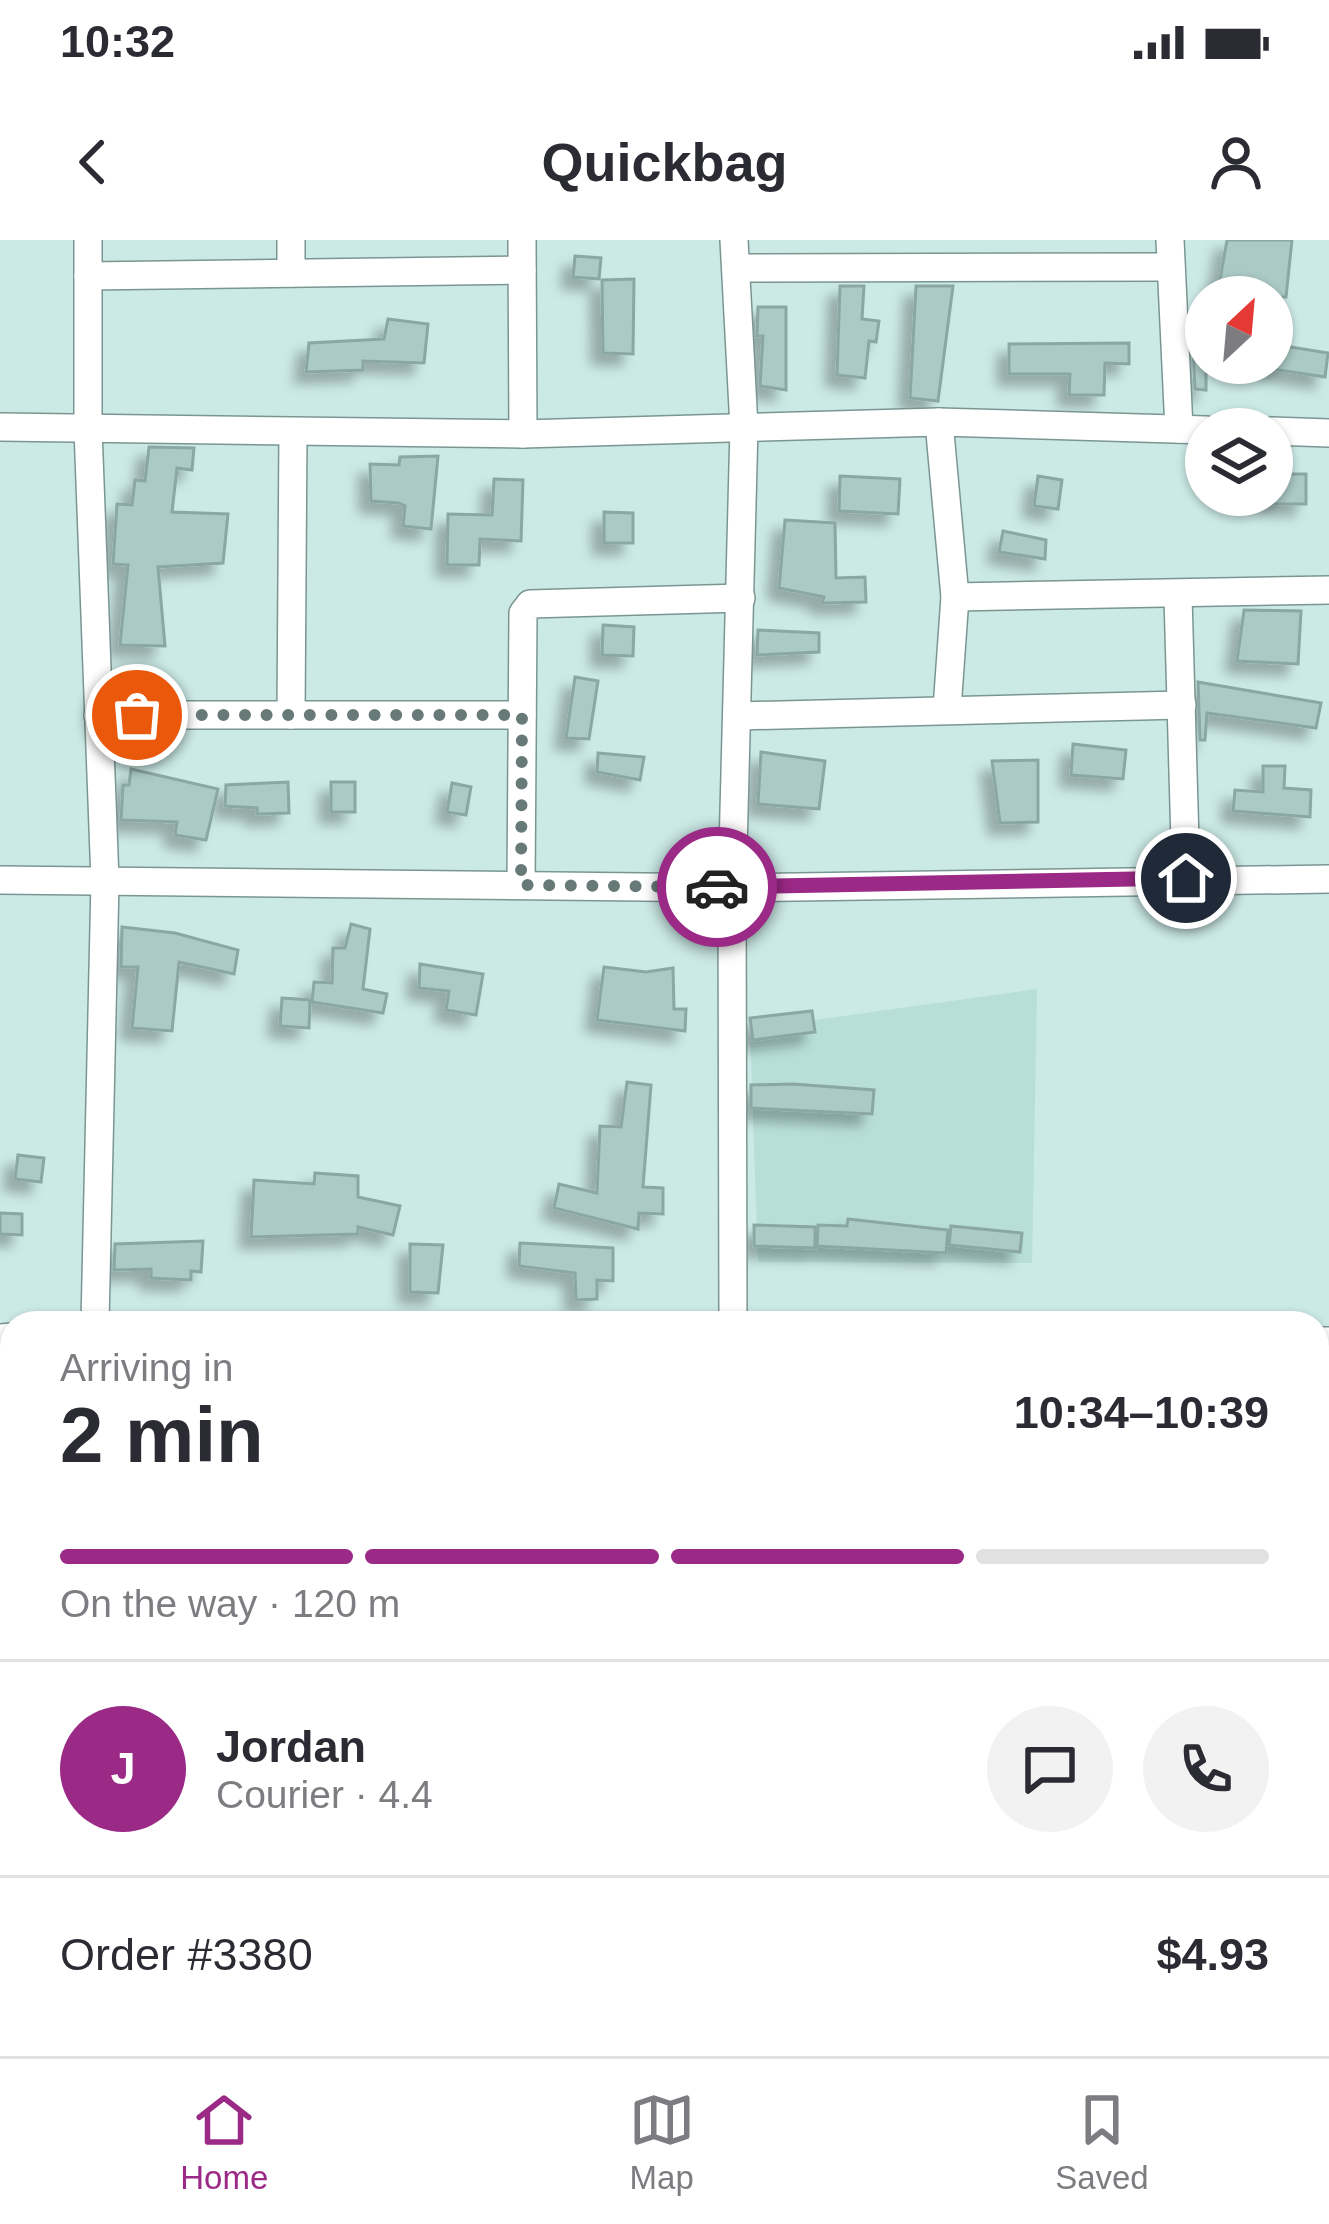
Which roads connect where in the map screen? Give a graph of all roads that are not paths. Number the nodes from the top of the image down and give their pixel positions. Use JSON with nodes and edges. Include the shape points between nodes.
{"nodes":[{"id":1,"x":88,"y":240,"type":"edge"},
{"id":2,"x":291,"y":240,"type":"edge"},
{"id":3,"x":522,"y":240,"type":"edge"},
{"id":4,"x":735,"y":254,"type":"edge"},
{"id":5,"x":1170,"y":254,"type":"edge"},
{"id":6,"x":522,"y":270,"type":"junction"},
{"id":7,"x":291,"y":273,"type":"junction"},
{"id":8,"x":88,"y":276,"type":"junction"},
{"id":9,"x":1189,"y":408,"type":"edge"},
{"id":10,"x":939,"y":422,"type":"junction"},
{"id":11,"x":0,"y":427,"type":"edge"},
{"id":12,"x":744,"y":427,"type":"junction"},
{"id":13,"x":88,"y":429,"type":"junction"},
{"id":14,"x":1185,"y":429,"type":"edge"},
{"id":15,"x":292,"y":432,"type":"junction"},
{"id":16,"x":1293,"y":432,"type":"edge"},
{"id":17,"x":1329,"y":433,"type":"edge"},
{"id":18,"x":523,"y":434,"type":"junction"},
{"id":19,"x":1329,"y":590,"type":"edge"},
{"id":20,"x":1178,"y":597,"type":"junction"},
{"id":21,"x":741,"y":598,"type":"junction"},
{"id":22,"x":955,"y":598,"type":"junction"},
{"id":23,"x":1182,"y":705,"type":"junction"},
{"id":24,"x":947,"y":709,"type":"junction"},
{"id":25,"x":98,"y":715,"type":"junction"},
{"id":26,"x":291,"y":715,"type":"junction"},
{"id":27,"x":522,"y":715,"type":"junction"},
{"id":28,"x":738,"y":716,"type":"junction"},
{"id":29,"x":1186,"y":878,"type":"junction"},
{"id":30,"x":0,"y":880,"type":"edge"},
{"id":31,"x":1329,"y":880,"type":"edge"},
{"id":32,"x":105,"y":881,"type":"junction"},
{"id":33,"x":521,"y":885,"type":"junction"},
{"id":34,"x":732,"y":888,"type":"junction"},
{"id":35,"x":95,"y":1311,"type":"edge"},
{"id":36,"x":733,"y":1311,"type":"edge"}],
"edges":[{"from":1,"to":8,"type":"street"},
{"from":2,"to":7,"type":"street"},
{"from":3,"to":6,"type":"street"},
{"from":4,"to":5,"type":"street"},
{"from":4,"to":12,"type":"street"},
{"from":5,"to":9,"type":"street"},
{"from":6,"to":7,"type":"street"},
{"from":6,"to":18,"type":"street"},
{"from":7,"to":8,"type":"street"},
{"from":8,"to":13,"type":"street"},
{"from":10,"to":12,"type":"street"},
{"from":10,"to":14,"type":"street"},
{"from":10,"to":22,"type":"street"},
{"from":11,"to":13,"type":"street"},
{"from":12,"to":18,"type":"street"},
{"from":12,"to":21,"type":"street"},
{"from":13,"to":15,"type":"street"},
{"from":13,"to":25,"type":"street"},
{"from":15,"to":18,"type":"street"},
{"from":15,"to":26,"type":"street"},
{"from":16,"to":17,"type":"street"},
{"from":19,"to":20,"type":"street"},
{"from":20,"to":22,"type":"street"},
{"from":20,"to":23,"type":"street"},
{"from":21,"to":27,"type":"street","via":[[530,604],[523,613]]},
{"from":21,"to":28,"type":"street"},
{"from":22,"to":24,"type":"street"},
{"from":23,"to":24,"type":"street"},
{"from":23,"to":29,"type":"street"},
{"from":24,"to":28,"type":"street"},
{"from":25,"to":26,"type":"street"},
{"from":25,"to":32,"type":"street"},
{"from":26,"to":27,"type":"street"},
{"from":27,"to":33,"type":"street"},
{"from":28,"to":34,"type":"street"},
{"from":29,"to":31,"type":"street"},
{"from":29,"to":34,"type":"street"},
{"from":30,"to":32,"type":"street"},
{"from":32,"to":33,"type":"street"},
{"from":32,"to":35,"type":"street"},
{"from":33,"to":34,"type":"street"},
{"from":34,"to":36,"type":"street"}]}
